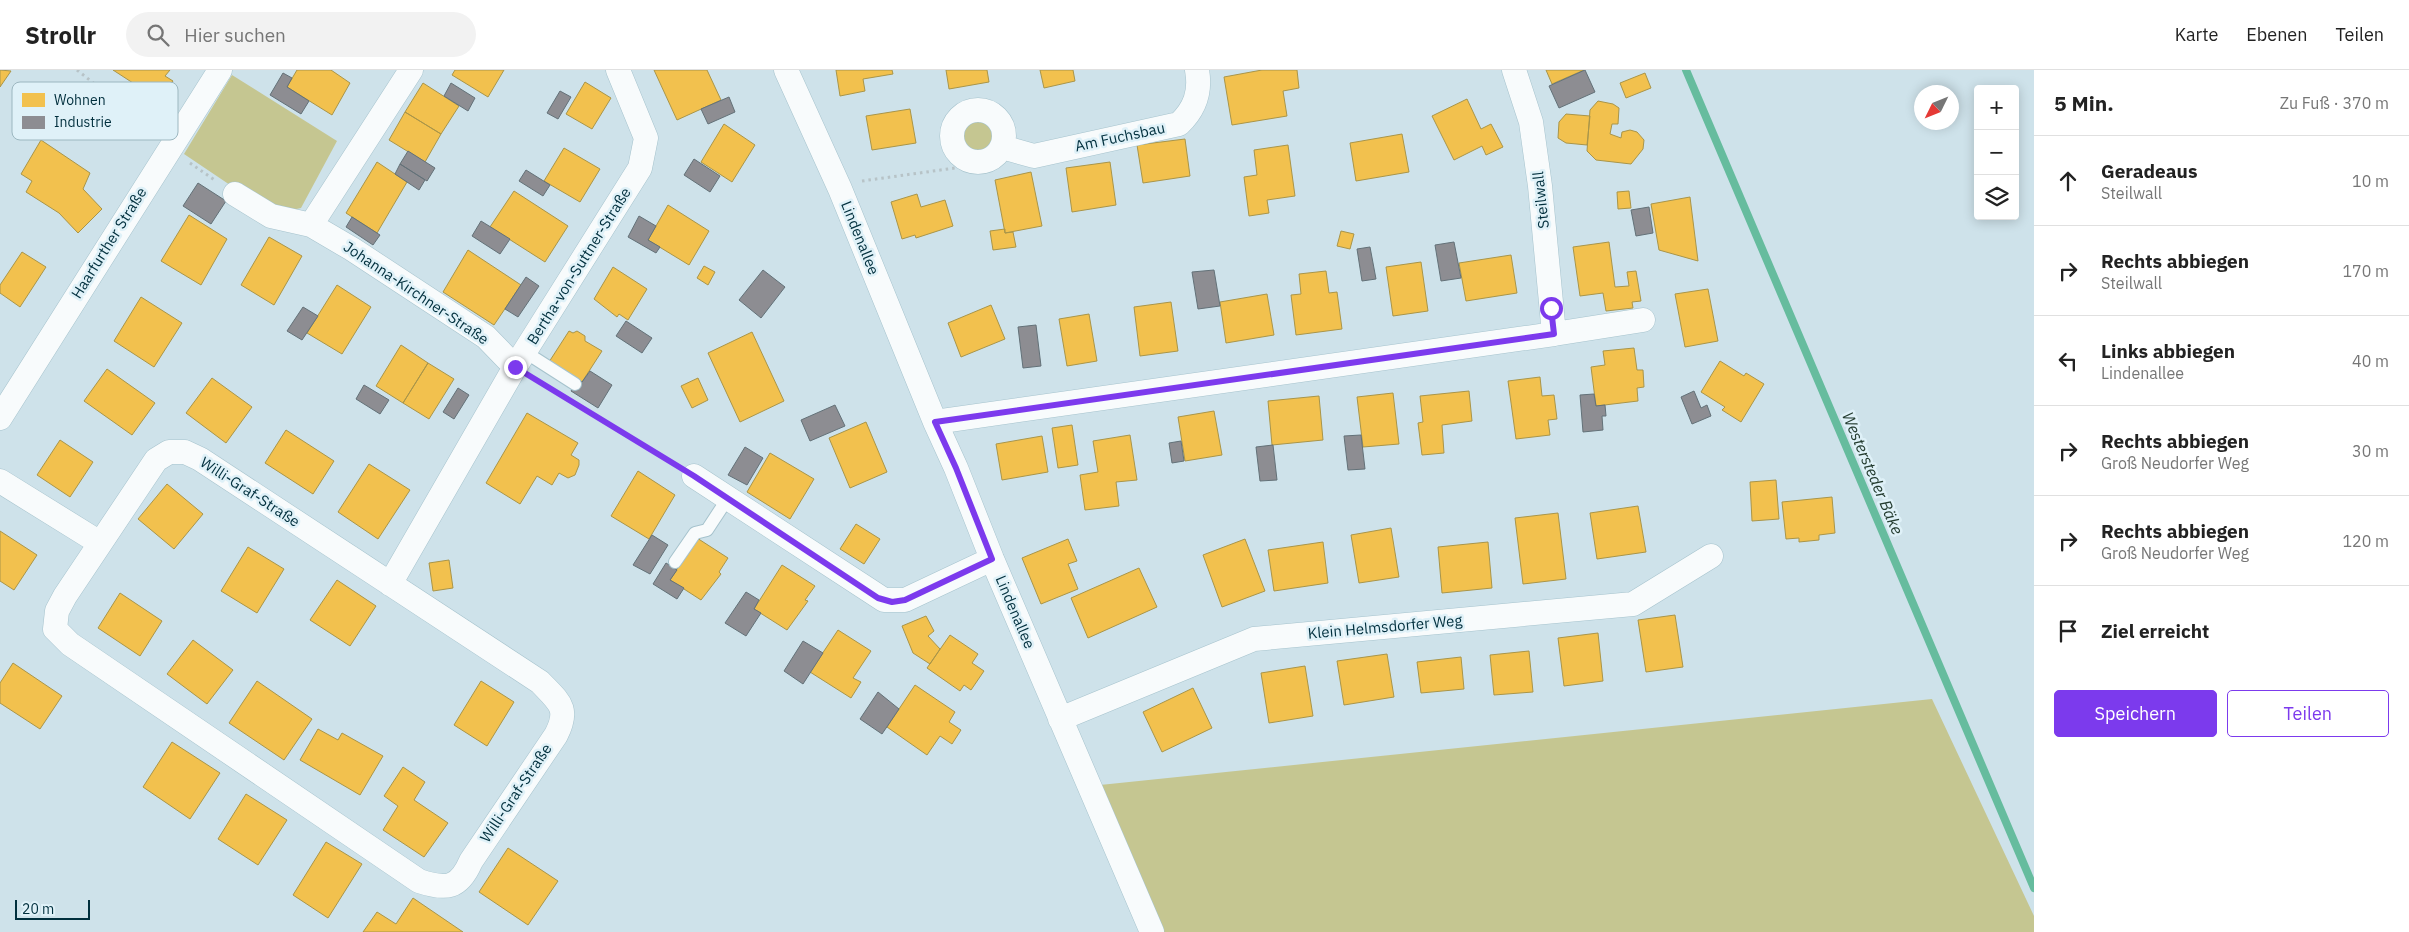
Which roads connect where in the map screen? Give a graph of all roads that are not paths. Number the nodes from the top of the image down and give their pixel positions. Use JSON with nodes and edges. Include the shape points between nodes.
{"nodes":[{"id":1,"x":220,"y":70,"type":"edge"},
{"id":2,"x":411,"y":70,"type":"edge"},
{"id":3,"x":618,"y":70,"type":"edge"},
{"id":4,"x":786,"y":70,"type":"edge"},
{"id":5,"x":1197,"y":70,"type":"edge"},
{"id":6,"x":1514,"y":70,"type":"edge"},
{"id":7,"x":178,"y":134,"type":"edge"},
{"id":8,"x":174,"y":140,"type":"edge"},
{"id":9,"x":1002,"y":147,"type":"junction"},
{"id":10,"x":235,"y":194,"type":"road end"},
{"id":11,"x":311,"y":226,"type":"junction"},
{"id":12,"x":1643,"y":320,"type":"dead end"},
{"id":13,"x":1554,"y":334,"type":"junction"},
{"id":14,"x":520,"y":359,"type":"junction"},
{"id":15,"x":575,"y":384,"type":"dead end"},
{"id":16,"x":0,"y":418,"type":"edge"},
{"id":17,"x":935,"y":422,"type":"junction"},
{"id":18,"x":694,"y":476,"type":"road end"},
{"id":19,"x":0,"y":481,"type":"edge"},
{"id":20,"x":728,"y":498,"type":"junction"},
{"id":21,"x":100,"y":543,"type":"junction"},
{"id":22,"x":1711,"y":556,"type":"dead end"},
{"id":23,"x":992,"y":559,"type":"junction"},
{"id":24,"x":675,"y":562,"type":"dead end"},
{"id":25,"x":390,"y":584,"type":"junction"},
{"id":26,"x":1060,"y":719,"type":"junction"},
{"id":27,"x":1152,"y":932,"type":"edge"}],
"edges":[{"from":1,"to":7,"type":"street","name":"Haarfurther Straße"},
{"from":2,"to":11,"type":"street"},
{"from":3,"to":14,"type":"street","name":"Bertha-von-Suttner-Straße","via":[[646,138],[640,168]]},
{"from":4,"to":17,"type":"street","name":"Lindenallee","via":[[840,189]]},
{"from":5,"to":9,"type":"street","name":"Am Fuchsbau","via":[[1198,96],[1188,116],[1179,124],[1034,156]]},
{"from":6,"to":13,"type":"street","name":"Steilwall","via":[[1531,122]]},
{"from":8,"to":16,"type":"street","name":"Haarfurther Straße"},
{"from":9,"to":9,"type":"street","via":[[1004,135],[993,114],[970,110],[954,127],[952,139],[956,150],[965,158],[982,162]]},
{"from":10,"to":11,"type":"street","name":"Johanna-Kirchner-Straße","via":[[271,216]]},
{"from":11,"to":14,"type":"street","name":"Johanna-Kirchner-Straße","via":[[352,249]]},
{"from":12,"to":13,"type":"street"},
{"from":13,"to":17,"type":"street"},
{"from":14,"to":15,"type":"lane"},
{"from":14,"to":25,"type":"street","name":"Bertha-von-Suttner-Straße"},
{"from":17,"to":23,"type":"street","name":"Lindenallee"},
{"from":18,"to":20,"type":"street"},
{"from":19,"to":21,"type":"street"},
{"from":20,"to":23,"type":"street","via":[[884,600],[905,600]]},
{"from":20,"to":24,"type":"lane","via":[[706,530],[695,532]]},
{"from":21,"to":25,"type":"street","name":"Willi-Graf-Straße","via":[[156,460],[169,452],[184,452],[200,459]]},
{"from":21,"to":25,"type":"street","name":"Willi-Graf-Straße","via":[[58,611],[55,629],[70,644],[419,881],[437,887],[451,885],[464,877],[470,861],[556,735],[563,721],[562,708],[540,682]]},
{"from":22,"to":26,"type":"street","name":"Klein Helmsdorfer Weg","via":[[1633,604],[1254,639]]},
{"from":23,"to":26,"type":"street","name":"Lindenallee"},
{"from":26,"to":27,"type":"street","name":"Lindenallee"}]}
